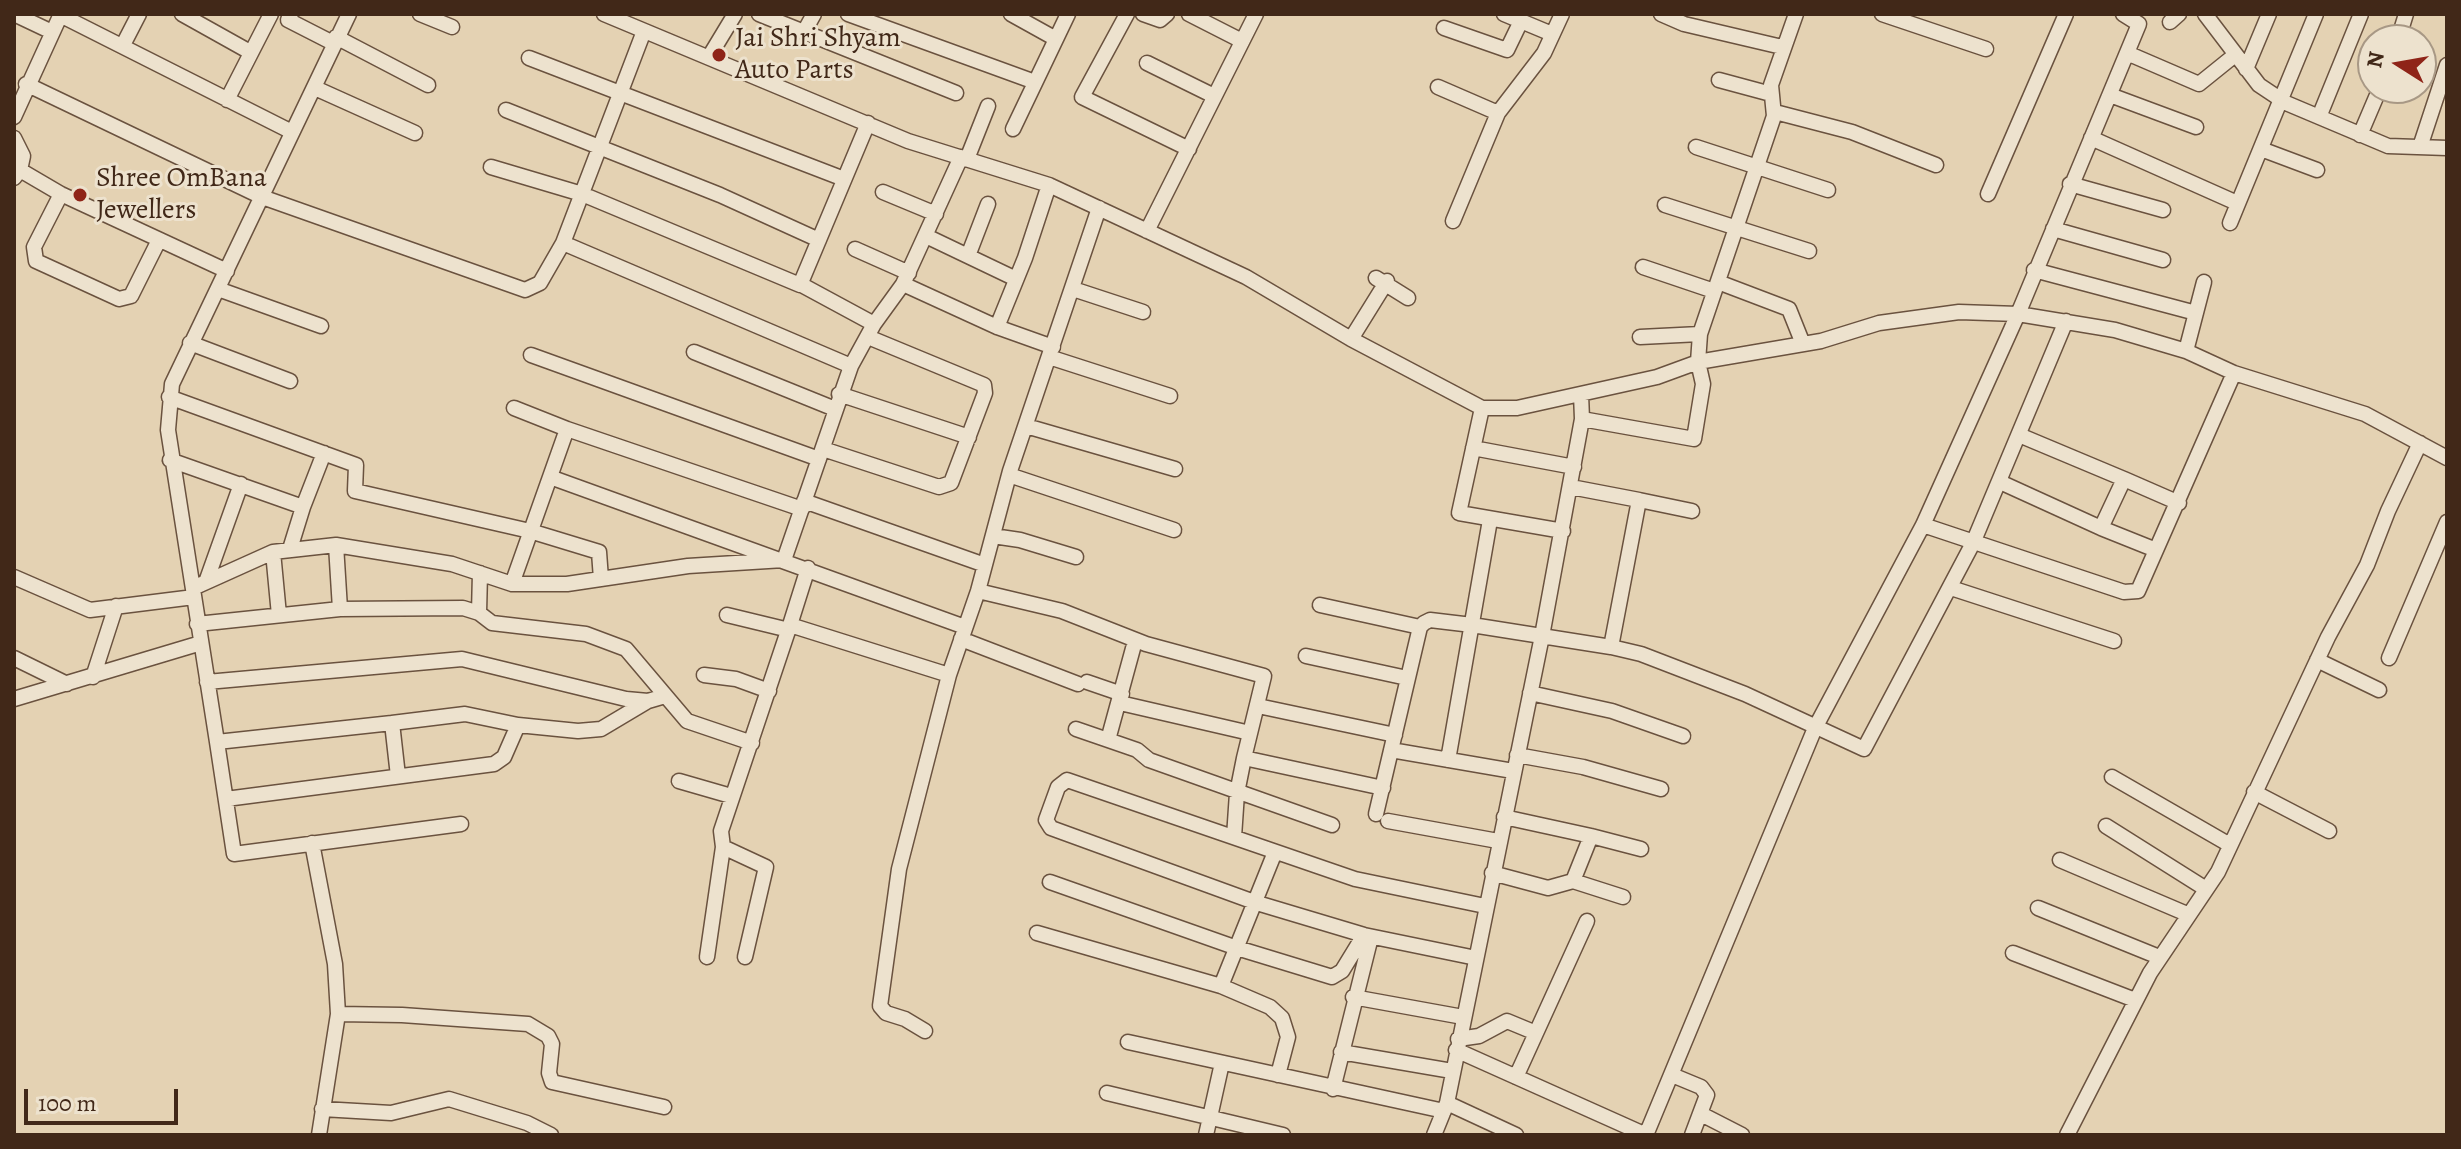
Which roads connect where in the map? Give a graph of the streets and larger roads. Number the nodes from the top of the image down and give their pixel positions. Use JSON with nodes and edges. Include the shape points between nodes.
{"nodes":[{"id":1,"x":14,"y":14,"type":"edge"},
{"id":2,"x":139,"y":14,"type":"edge"},
{"id":3,"x":182,"y":14,"type":"edge"},
{"id":4,"x":271,"y":14,"type":"edge"},
{"id":5,"x":291,"y":14,"type":"edge"},
{"id":6,"x":349,"y":14,"type":"edge"},
{"id":7,"x":420,"y":14,"type":"edge"},
{"id":8,"x":604,"y":14,"type":"edge"},
{"id":9,"x":735,"y":14,"type":"edge"},
{"id":10,"x":759,"y":14,"type":"edge"},
{"id":11,"x":814,"y":14,"type":"edge"},
{"id":12,"x":848,"y":14,"type":"edge"},
{"id":13,"x":1011,"y":14,"type":"edge"},
{"id":14,"x":1068,"y":14,"type":"edge"},
{"id":15,"x":1127,"y":14,"type":"edge"},
{"id":16,"x":1143,"y":14,"type":"edge"},
{"id":17,"x":1167,"y":14,"type":"edge"},
{"id":18,"x":1189,"y":14,"type":"edge"},
{"id":19,"x":1256,"y":14,"type":"edge"},
{"id":20,"x":1504,"y":14,"type":"edge"},
{"id":21,"x":1562,"y":14,"type":"edge"},
{"id":22,"x":1661,"y":14,"type":"edge"},
{"id":23,"x":1796,"y":14,"type":"edge"},
{"id":24,"x":1882,"y":14,"type":"edge"},
{"id":25,"x":2066,"y":14,"type":"edge"},
{"id":26,"x":2123,"y":14,"type":"edge"},
{"id":27,"x":2205,"y":14,"type":"edge"},
{"id":28,"x":2269,"y":14,"type":"edge"},
{"id":29,"x":2316,"y":14,"type":"edge"},
{"id":30,"x":2361,"y":14,"type":"edge"},
{"id":31,"x":60,"y":15,"type":"edge"},
{"id":32,"x":210,"y":20,"type":"edge"},
{"id":33,"x":1521,"y":21,"type":"junction"},
{"id":34,"x":452,"y":27,"type":"dead end"},
{"id":35,"x":1444,"y":28,"type":"dead end"},
{"id":36,"x":644,"y":31,"type":"junction"},
{"id":37,"x":52,"y":32,"type":"junction"},
{"id":38,"x":804,"y":32,"type":"junction"},
{"id":39,"x":1552,"y":34,"type":"junction"},
{"id":40,"x":1056,"y":39,"type":"junction"},
{"id":41,"x":334,"y":40,"type":"junction"},
{"id":42,"x":1242,"y":41,"type":"junction"},
{"id":43,"x":123,"y":45,"type":"junction"},
{"id":44,"x":1782,"y":47,"type":"junction"},
{"id":45,"x":1986,"y":49,"type":"dead end"},
{"id":46,"x":250,"y":52,"type":"junction"},
{"id":47,"x":2127,"y":53,"type":"junction"},
{"id":48,"x":2235,"y":55,"type":"junction"},
{"id":49,"x":709,"y":57,"type":"junction"},
{"id":50,"x":529,"y":58,"type":"dead end"},
{"id":51,"x":1147,"y":63,"type":"dead end"},
{"id":52,"x":2447,"y":65,"type":"edge"},
{"id":53,"x":2246,"y":69,"type":"junction"},
{"id":54,"x":1719,"y":80,"type":"dead end"},
{"id":55,"x":1035,"y":82,"type":"junction"},
{"id":56,"x":428,"y":85,"type":"dead end"},
{"id":57,"x":1438,"y":87,"type":"dead end"},
{"id":58,"x":315,"y":88,"type":"junction"},
{"id":59,"x":21,"y":90,"type":"edge"},
{"id":60,"x":619,"y":91,"type":"junction"},
{"id":61,"x":956,"y":93,"type":"dead end"},
{"id":62,"x":1771,"y":94,"type":"junction"},
{"id":63,"x":2110,"y":95,"type":"junction"},
{"id":64,"x":1214,"y":96,"type":"junction"},
{"id":65,"x":227,"y":100,"type":"junction"},
{"id":66,"x":2282,"y":100,"type":"junction"},
{"id":67,"x":2373,"y":104,"type":"edge"},
{"id":68,"x":988,"y":106,"type":"dead end"},
{"id":69,"x":506,"y":110,"type":"dead end"},
{"id":70,"x":1775,"y":112,"type":"junction"},
{"id":71,"x":1498,"y":113,"type":"junction"},
{"id":72,"x":14,"y":117,"type":"edge"},
{"id":73,"x":2319,"y":117,"type":"junction"},
{"id":74,"x":868,"y":123,"type":"junction"},
{"id":75,"x":2196,"y":127,"type":"dead end"},
{"id":76,"x":1013,"y":129,"type":"dead end"},
{"id":77,"x":292,"y":132,"type":"junction"},
{"id":78,"x":415,"y":133,"type":"dead end"},
{"id":79,"x":2360,"y":135,"type":"junction"},
{"id":80,"x":14,"y":138,"type":"edge"},
{"id":81,"x":2091,"y":138,"type":"junction"},
{"id":82,"x":599,"y":147,"type":"junction"},
{"id":83,"x":1696,"y":147,"type":"dead end"},
{"id":84,"x":2420,"y":147,"type":"junction"},
{"id":85,"x":2447,"y":148,"type":"edge"},
{"id":86,"x":1189,"y":149,"type":"junction"},
{"id":87,"x":2261,"y":149,"type":"junction"},
{"id":88,"x":964,"y":158,"type":"junction"},
{"id":89,"x":1936,"y":165,"type":"dead end"},
{"id":90,"x":491,"y":167,"type":"dead end"},
{"id":91,"x":1757,"y":167,"type":"junction"},
{"id":92,"x":2317,"y":170,"type":"dead end"},
{"id":93,"x":17,"y":174,"type":"edge"},
{"id":94,"x":844,"y":179,"type":"junction"},
{"id":95,"x":2070,"y":184,"type":"junction"},
{"id":96,"x":1049,"y":185,"type":"junction"},
{"id":97,"x":1828,"y":190,"type":"dead end"},
{"id":98,"x":883,"y":192,"type":"dead end"},
{"id":99,"x":61,"y":194,"type":"junction"},
{"id":100,"x":582,"y":194,"type":"junction"},
{"id":101,"x":1988,"y":194,"type":"dead end"},
{"id":102,"x":262,"y":197,"type":"junction"},
{"id":103,"x":2237,"y":203,"type":"junction"},
{"id":104,"x":988,"y":204,"type":"dead end"},
{"id":105,"x":1665,"y":205,"type":"dead end"},
{"id":106,"x":1099,"y":208,"type":"junction"},
{"id":107,"x":2163,"y":210,"type":"dead end"},
{"id":108,"x":936,"y":214,"type":"junction"},
{"id":109,"x":1453,"y":221,"type":"dead end"},
{"id":110,"x":2230,"y":223,"type":"dead end"},
{"id":111,"x":1736,"y":228,"type":"junction"},
{"id":112,"x":2053,"y":229,"type":"junction"},
{"id":113,"x":1147,"y":231,"type":"junction"},
{"id":114,"x":926,"y":236,"type":"junction"},
{"id":115,"x":159,"y":240,"type":"junction"},
{"id":116,"x":819,"y":240,"type":"junction"},
{"id":117,"x":563,"y":243,"type":"junction"},
{"id":118,"x":855,"y":249,"type":"dead end"},
{"id":119,"x":1809,"y":251,"type":"dead end"},
{"id":120,"x":968,"y":256,"type":"junction"},
{"id":121,"x":2163,"y":260,"type":"dead end"},
{"id":122,"x":1643,"y":267,"type":"dead end"},
{"id":123,"x":2034,"y":270,"type":"junction"},
{"id":124,"x":227,"y":271,"type":"junction"},
{"id":125,"x":906,"y":279,"type":"junction"},
{"id":126,"x":1016,"y":279,"type":"junction"},
{"id":127,"x":2204,"y":282,"type":"dead end"},
{"id":128,"x":800,"y":284,"type":"junction"},
{"id":129,"x":1716,"y":286,"type":"junction"},
{"id":130,"x":218,"y":289,"type":"junction"},
{"id":131,"x":1073,"y":289,"type":"junction"},
{"id":132,"x":1408,"y":298,"type":"dead end"},
{"id":133,"x":1143,"y":312,"type":"dead end"},
{"id":134,"x":2196,"y":313,"type":"junction"},
{"id":135,"x":2018,"y":314,"type":"junction"},
{"id":136,"x":2066,"y":321,"type":"junction"},
{"id":137,"x":321,"y":326,"type":"dead end"},
{"id":138,"x":997,"y":327,"type":"junction"},
{"id":139,"x":871,"y":331,"type":"junction"},
{"id":140,"x":1700,"y":334,"type":"junction"},
{"id":141,"x":1640,"y":337,"type":"dead end"},
{"id":142,"x":1351,"y":339,"type":"junction"},
{"id":143,"x":190,"y":343,"type":"junction"},
{"id":144,"x":1803,"y":344,"type":"junction"},
{"id":145,"x":2186,"y":351,"type":"junction"},
{"id":146,"x":694,"y":352,"type":"dead end"},
{"id":147,"x":1051,"y":352,"type":"junction"},
{"id":148,"x":531,"y":355,"type":"dead end"},
{"id":149,"x":1698,"y":362,"type":"junction"},
{"id":150,"x":851,"y":366,"type":"junction"},
{"id":151,"x":2234,"y":373,"type":"junction"},
{"id":152,"x":290,"y":381,"type":"dead end"},
{"id":153,"x":1581,"y":394,"type":"junction"},
{"id":154,"x":1170,"y":396,"type":"dead end"},
{"id":155,"x":169,"y":397,"type":"junction"},
{"id":156,"x":837,"y":402,"type":"junction"},
{"id":157,"x":514,"y":408,"type":"dead end"},
{"id":158,"x":1482,"y":408,"type":"junction"},
{"id":159,"x":1582,"y":419,"type":"junction"},
{"id":160,"x":1026,"y":426,"type":"junction"},
{"id":161,"x":567,"y":429,"type":"junction"},
{"id":162,"x":2019,"y":435,"type":"junction"},
{"id":163,"x":969,"y":437,"type":"junction"},
{"id":164,"x":2420,"y":443,"type":"junction"},
{"id":165,"x":1473,"y":448,"type":"junction"},
{"id":166,"x":324,"y":453,"type":"junction"},
{"id":167,"x":821,"y":454,"type":"junction"},
{"id":168,"x":2447,"y":458,"type":"edge"},
{"id":169,"x":170,"y":460,"type":"junction"},
{"id":170,"x":1574,"y":467,"type":"junction"},
{"id":171,"x":1175,"y":469,"type":"dead end"},
{"id":172,"x":1009,"y":475,"type":"junction"},
{"id":173,"x":550,"y":477,"type":"junction"},
{"id":174,"x":2124,"y":479,"type":"junction"},
{"id":175,"x":2000,"y":482,"type":"junction"},
{"id":176,"x":241,"y":484,"type":"junction"},
{"id":177,"x":1571,"y":487,"type":"junction"},
{"id":178,"x":1639,"y":500,"type":"junction"},
{"id":179,"x":2179,"y":503,"type":"junction"},
{"id":180,"x":803,"y":505,"type":"junction"},
{"id":181,"x":303,"y":507,"type":"junction"},
{"id":182,"x":1692,"y":511,"type":"dead end"},
{"id":183,"x":1490,"y":520,"type":"junction"},
{"id":184,"x":2447,"y":522,"type":"edge"},
{"id":185,"x":1923,"y":525,"type":"junction"},
{"id":186,"x":2101,"y":528,"type":"junction"},
{"id":187,"x":1174,"y":530,"type":"dead end"},
{"id":188,"x":530,"y":531,"type":"junction"},
{"id":189,"x":1563,"y":531,"type":"junction"},
{"id":190,"x":993,"y":536,"type":"junction"},
{"id":191,"x":1973,"y":543,"type":"junction"},
{"id":192,"x":336,"y":545,"type":"junction"},
{"id":193,"x":290,"y":549,"type":"junction"},
{"id":194,"x":2156,"y":550,"type":"junction"},
{"id":195,"x":273,"y":552,"type":"junction"},
{"id":196,"x":1076,"y":557,"type":"dead end"},
{"id":197,"x":784,"y":560,"type":"junction"},
{"id":198,"x":985,"y":565,"type":"junction"},
{"id":199,"x":808,"y":568,"type":"junction"},
{"id":200,"x":480,"y":573,"type":"junction"},
{"id":201,"x":14,"y":577,"type":"edge"},
{"id":202,"x":601,"y":579,"type":"junction"},
{"id":203,"x":512,"y":584,"type":"junction"},
{"id":204,"x":1951,"y":588,"type":"junction"},
{"id":205,"x":197,"y":589,"type":"junction"},
{"id":206,"x":978,"y":591,"type":"junction"},
{"id":207,"x":1320,"y":605,"type":"dead end"},
{"id":208,"x":116,"y":606,"type":"junction"},
{"id":209,"x":340,"y":609,"type":"junction"},
{"id":210,"x":479,"y":613,"type":"junction"},
{"id":211,"x":279,"y":615,"type":"junction"},
{"id":212,"x":727,"y":615,"type":"dead end"},
{"id":213,"x":197,"y":624,"type":"junction"},
{"id":214,"x":1472,"y":625,"type":"junction"},
{"id":215,"x":790,"y":627,"type":"junction"},
{"id":216,"x":1420,"y":627,"type":"junction"},
{"id":217,"x":963,"y":633,"type":"junction"},
{"id":218,"x":1542,"y":636,"type":"junction"},
{"id":219,"x":1135,"y":641,"type":"junction"},
{"id":220,"x":2114,"y":641,"type":"dead end"},
{"id":221,"x":201,"y":643,"type":"junction"},
{"id":222,"x":1607,"y":646,"type":"junction"},
{"id":223,"x":1306,"y":656,"type":"dead end"},
{"id":224,"x":14,"y":658,"type":"edge"},
{"id":225,"x":2389,"y":658,"type":"dead end"},
{"id":226,"x":2317,"y":660,"type":"junction"},
{"id":227,"x":704,"y":675,"type":"dead end"},
{"id":228,"x":949,"y":675,"type":"junction"},
{"id":229,"x":93,"y":677,"type":"junction"},
{"id":230,"x":1407,"y":678,"type":"junction"},
{"id":231,"x":207,"y":682,"type":"junction"},
{"id":232,"x":67,"y":684,"type":"junction"},
{"id":233,"x":2379,"y":690,"type":"dead end"},
{"id":234,"x":769,"y":691,"type":"junction"},
{"id":235,"x":1530,"y":693,"type":"junction"},
{"id":236,"x":665,"y":696,"type":"junction"},
{"id":237,"x":14,"y":699,"type":"edge"},
{"id":238,"x":1121,"y":699,"type":"junction"},
{"id":239,"x":648,"y":701,"type":"junction"},
{"id":240,"x":1258,"y":706,"type":"junction"},
{"id":241,"x":392,"y":723,"type":"junction"},
{"id":242,"x":518,"y":725,"type":"junction"},
{"id":243,"x":1815,"y":728,"type":"junction"},
{"id":244,"x":1076,"y":729,"type":"dead end"},
{"id":245,"x":1250,"y":733,"type":"junction"},
{"id":246,"x":1683,"y":736,"type":"dead end"},
{"id":247,"x":1108,"y":740,"type":"junction"},
{"id":248,"x":217,"y":742,"type":"junction"},
{"id":249,"x":1393,"y":742,"type":"junction"},
{"id":250,"x":752,"y":743,"type":"junction"},
{"id":251,"x":1517,"y":755,"type":"junction"},
{"id":252,"x":1244,"y":758,"type":"junction"},
{"id":253,"x":1448,"y":760,"type":"junction"},
{"id":254,"x":1513,"y":771,"type":"junction"},
{"id":255,"x":398,"y":776,"type":"junction"},
{"id":256,"x":2112,"y":777,"type":"dead end"},
{"id":257,"x":679,"y":781,"type":"dead end"},
{"id":258,"x":1383,"y":788,"type":"junction"},
{"id":259,"x":1661,"y":789,"type":"dead end"},
{"id":260,"x":2254,"y":792,"type":"junction"},
{"id":261,"x":1237,"y":793,"type":"junction"},
{"id":262,"x":731,"y":796,"type":"junction"},
{"id":263,"x":226,"y":799,"type":"junction"},
{"id":264,"x":1504,"y":817,"type":"junction"},
{"id":265,"x":461,"y":824,"type":"dead end"},
{"id":266,"x":1332,"y":825,"type":"dead end"},
{"id":267,"x":2106,"y":826,"type":"dead end"},
{"id":268,"x":2329,"y":831,"type":"dead end"},
{"id":269,"x":1591,"y":836,"type":"junction"},
{"id":270,"x":1234,"y":837,"type":"junction"},
{"id":271,"x":1498,"y":841,"type":"junction"},
{"id":272,"x":312,"y":843,"type":"junction"},
{"id":273,"x":2230,"y":845,"type":"junction"},
{"id":274,"x":723,"y":847,"type":"junction"},
{"id":275,"x":1641,"y":849,"type":"dead end"},
{"id":276,"x":1275,"y":852,"type":"junction"},
{"id":277,"x":2060,"y":860,"type":"dead end"},
{"id":278,"x":1492,"y":873,"type":"junction"},
{"id":279,"x":1573,"y":881,"type":"junction"},
{"id":280,"x":1050,"y":882,"type":"dead end"},
{"id":281,"x":2206,"y":889,"type":"junction"},
{"id":282,"x":1623,"y":897,"type":"dead end"},
{"id":283,"x":1257,"y":903,"type":"junction"},
{"id":284,"x":1485,"y":906,"type":"junction"},
{"id":285,"x":2038,"y":908,"type":"dead end"},
{"id":286,"x":2187,"y":914,"type":"junction"},
{"id":287,"x":1587,"y":921,"type":"dead end"},
{"id":288,"x":1037,"y":933,"type":"dead end"},
{"id":289,"x":1367,"y":936,"type":"junction"},
{"id":290,"x":1237,"y":948,"type":"junction"},
{"id":291,"x":2013,"y":953,"type":"dead end"},
{"id":292,"x":707,"y":957,"type":"dead end"},
{"id":293,"x":745,"y":957,"type":"dead end"},
{"id":294,"x":2159,"y":957,"type":"junction"},
{"id":295,"x":1476,"y":958,"type":"junction"},
{"id":296,"x":1221,"y":986,"type":"junction"},
{"id":297,"x":1353,"y":997,"type":"junction"},
{"id":298,"x":2135,"y":1000,"type":"junction"},
{"id":299,"x":338,"y":1014,"type":"junction"},
{"id":300,"x":1463,"y":1017,"type":"junction"},
{"id":301,"x":925,"y":1031,"type":"dead end"},
{"id":302,"x":1536,"y":1033,"type":"junction"},
{"id":303,"x":1128,"y":1042,"type":"dead end"},
{"id":304,"x":1457,"y":1044,"type":"junction"},
{"id":305,"x":1341,"y":1052,"type":"junction"},
{"id":306,"x":1222,"y":1063,"type":"junction"},
{"id":307,"x":1452,"y":1071,"type":"junction"},
{"id":308,"x":1278,"y":1075,"type":"junction"},
{"id":309,"x":1672,"y":1075,"type":"junction"},
{"id":310,"x":1516,"y":1077,"type":"junction"},
{"id":311,"x":1333,"y":1089,"type":"junction"},
{"id":312,"x":1107,"y":1093,"type":"dead end"},
{"id":313,"x":664,"y":1107,"type":"dead end"},
{"id":314,"x":1446,"y":1107,"type":"junction"},
{"id":315,"x":322,"y":1109,"type":"junction"},
{"id":316,"x":1701,"y":1114,"type":"junction"},
{"id":317,"x":1210,"y":1118,"type":"junction"},
{"id":318,"x":548,"y":1134,"type":"edge"},
{"id":319,"x":1647,"y":1134,"type":"edge"},
{"id":320,"x":319,"y":1135,"type":"edge"},
{"id":321,"x":1206,"y":1135,"type":"edge"},
{"id":322,"x":1283,"y":1135,"type":"edge"},
{"id":323,"x":1434,"y":1135,"type":"edge"},
{"id":324,"x":1516,"y":1135,"type":"edge"},
{"id":325,"x":1692,"y":1135,"type":"edge"},
{"id":326,"x":1742,"y":1135,"type":"edge"},
{"id":327,"x":2067,"y":1135,"type":"edge"}],
"edges":[{"from":1,"to":37,"type":"street"},
{"from":2,"to":43,"type":"street"},
{"from":3,"to":32,"type":"street"},
{"from":4,"to":46,"type":"street"},
{"from":5,"to":41,"type":"street","via":[[288,20]]},
{"from":6,"to":41,"type":"street"},
{"from":7,"to":34,"type":"street"},
{"from":8,"to":36,"type":"street"},
{"from":9,"to":49,"type":"street"},
{"from":10,"to":38,"type":"street"},
{"from":11,"to":38,"type":"street"},
{"from":12,"to":55,"type":"street"},
{"from":13,"to":40,"type":"street"},
{"from":14,"to":40,"type":"street"},
{"from":15,"to":86,"type":"street","via":[[1082,97]]},
{"from":16,"to":17,"type":"street","via":[[1160,20]]},
{"from":18,"to":42,"type":"street"},
{"from":19,"to":42,"type":"street"},
{"from":20,"to":33,"type":"street"},
{"from":21,"to":39,"type":"street"},
{"from":22,"to":44,"type":"street"},
{"from":23,"to":44,"type":"street"},
{"from":24,"to":45,"type":"street"},
{"from":25,"to":101,"type":"street"},
{"from":26,"to":47,"type":"street","via":[[2139,24]]},
{"from":27,"to":48,"type":"street"},
{"from":28,"to":53,"type":"street"},
{"from":29,"to":66,"type":"street"},
{"from":30,"to":73,"type":"street"},
{"from":31,"to":37,"type":"street"},
{"from":31,"to":43,"type":"street"},
{"from":32,"to":46,"type":"street"},
{"from":33,"to":35,"type":"street","via":[[1507,50]]},
{"from":33,"to":39,"type":"street"},
{"from":36,"to":49,"type":"street"},
{"from":36,"to":60,"type":"street"},
{"from":37,"to":59,"type":"street"},
{"from":38,"to":61,"type":"street"},
{"from":39,"to":71,"type":"street","via":[[1544,53]]},
{"from":40,"to":55,"type":"street"},
{"from":41,"to":56,"type":"street"},
{"from":41,"to":58,"type":"street"},
{"from":42,"to":64,"type":"street"},
{"from":43,"to":65,"type":"street"},
{"from":44,"to":62,"type":"street"},
{"from":46,"to":65,"type":"street"},
{"from":47,"to":48,"type":"street","via":[[2199,84]]},
{"from":47,"to":63,"type":"street"},
{"from":48,"to":53,"type":"street"},
{"from":49,"to":74,"type":"street"},
{"from":50,"to":60,"type":"street"},
{"from":51,"to":64,"type":"street"},
{"from":52,"to":84,"type":"street"},
{"from":53,"to":66,"type":"street"},
{"from":54,"to":62,"type":"street"},
{"from":55,"to":76,"type":"street"},
{"from":57,"to":71,"type":"street"},
{"from":58,"to":77,"type":"street"},
{"from":58,"to":78,"type":"street"},
{"from":59,"to":72,"type":"street"},
{"from":59,"to":102,"type":"street"},
{"from":60,"to":82,"type":"street"},
{"from":60,"to":94,"type":"street"},
{"from":62,"to":70,"type":"street"},
{"from":63,"to":75,"type":"street"},
{"from":63,"to":81,"type":"street"},
{"from":64,"to":86,"type":"street"},
{"from":65,"to":77,"type":"street"},
{"from":66,"to":73,"type":"street"},
{"from":66,"to":87,"type":"street"},
{"from":67,"to":79,"type":"street"},
{"from":68,"to":88,"type":"street"},
{"from":69,"to":82,"type":"street"},
{"from":70,"to":89,"type":"street","via":[[1852,132]]},
{"from":70,"to":91,"type":"street"},
{"from":71,"to":109,"type":"street"},
{"from":73,"to":79,"type":"street"},
{"from":74,"to":88,"type":"street"},
{"from":74,"to":94,"type":"street"},
{"from":77,"to":102,"type":"street"},
{"from":79,"to":84,"type":"street","via":[[2388,146]]},
{"from":80,"to":93,"type":"street","via":[[23,156]]},
{"from":81,"to":95,"type":"street"},
{"from":81,"to":103,"type":"street"},
{"from":82,"to":100,"type":"street"},
{"from":82,"to":116,"type":"street"},
{"from":83,"to":91,"type":"street"},
{"from":84,"to":85,"type":"street"},
{"from":86,"to":113,"type":"street"},
{"from":87,"to":92,"type":"street"},
{"from":87,"to":103,"type":"street"},
{"from":88,"to":96,"type":"street"},
{"from":88,"to":108,"type":"street"},
{"from":90,"to":100,"type":"street"},
{"from":91,"to":97,"type":"street"},
{"from":91,"to":111,"type":"street"},
{"from":93,"to":99,"type":"street"},
{"from":94,"to":116,"type":"street"},
{"from":95,"to":107,"type":"street"},
{"from":95,"to":112,"type":"street"},
{"from":96,"to":106,"type":"street"},
{"from":96,"to":126,"type":"street"},
{"from":98,"to":108,"type":"street"},
{"from":99,"to":115,"type":"street"},
{"from":99,"to":115,"type":"street","via":[[34,257],[91,287],[119,299],[131,296]]},
{"from":100,"to":117,"type":"street"},
{"from":100,"to":128,"type":"street"},
{"from":102,"to":117,"type":"street","via":[[525,290],[540,283]]},
{"from":102,"to":124,"type":"street"},
{"from":103,"to":110,"type":"street"},
{"from":104,"to":120,"type":"street"},
{"from":105,"to":111,"type":"street"},
{"from":106,"to":113,"type":"street"},
{"from":106,"to":131,"type":"street"},
{"from":108,"to":114,"type":"street"},
{"from":111,"to":119,"type":"street"},
{"from":111,"to":129,"type":"street"},
{"from":112,"to":121,"type":"street"},
{"from":112,"to":123,"type":"street"},
{"from":113,"to":142,"type":"street","via":[[1246,277]]},
{"from":114,"to":120,"type":"street"},
{"from":114,"to":125,"type":"street"},
{"from":115,"to":124,"type":"street"},
{"from":116,"to":128,"type":"street"},
{"from":117,"to":150,"type":"street"},
{"from":118,"to":125,"type":"street"},
{"from":120,"to":126,"type":"street"},
{"from":122,"to":129,"type":"street"},
{"from":123,"to":134,"type":"street"},
{"from":123,"to":135,"type":"street"},
{"from":124,"to":130,"type":"street"},
{"from":125,"to":138,"type":"street"},
{"from":125,"to":139,"type":"street"},
{"from":126,"to":138,"type":"street"},
{"from":127,"to":134,"type":"street"},
{"from":128,"to":139,"type":"street"},
{"from":129,"to":140,"type":"street"},
{"from":129,"to":144,"type":"street","via":[[1789,309]]},
{"from":130,"to":137,"type":"street"},
{"from":130,"to":143,"type":"street"},
{"from":131,"to":133,"type":"street"},
{"from":131,"to":147,"type":"street"},
{"from":132,"to":142,"type":"street","via":[[1382,281]]},
{"from":134,"to":145,"type":"street"},
{"from":135,"to":136,"type":"street"},
{"from":135,"to":144,"type":"street","via":[[1925,316]]},
{"from":135,"to":185,"type":"street"},
{"from":136,"to":145,"type":"street"},
{"from":136,"to":162,"type":"street"},
{"from":138,"to":147,"type":"street"},
{"from":139,"to":150,"type":"street"},
{"from":139,"to":163,"type":"street","via":[[984,385]]},
{"from":140,"to":141,"type":"street"},
{"from":140,"to":149,"type":"street"},
{"from":142,"to":158,"type":"street"},
{"from":143,"to":152,"type":"street"},
{"from":143,"to":155,"type":"street"},
{"from":144,"to":149,"type":"street"},
{"from":145,"to":151,"type":"street"},
{"from":146,"to":156,"type":"street"},
{"from":147,"to":154,"type":"street"},
{"from":147,"to":160,"type":"street"},
{"from":148,"to":167,"type":"street"},
{"from":149,"to":153,"type":"street"},
{"from":149,"to":159,"type":"street","via":[[1703,384],[1694,439]]},
{"from":150,"to":156,"type":"street"},
{"from":151,"to":164,"type":"street","via":[[2365,414]]},
{"from":151,"to":179,"type":"street"},
{"from":153,"to":158,"type":"street","via":[[1517,408]]},
{"from":153,"to":159,"type":"street"},
{"from":155,"to":166,"type":"street"},
{"from":155,"to":169,"type":"street"},
{"from":156,"to":163,"type":"street"},
{"from":156,"to":167,"type":"street"},
{"from":157,"to":161,"type":"street"},
{"from":158,"to":165,"type":"street"},
{"from":159,"to":170,"type":"street"},
{"from":160,"to":171,"type":"street"},
{"from":160,"to":172,"type":"street"},
{"from":161,"to":173,"type":"street"},
{"from":161,"to":180,"type":"street"},
{"from":162,"to":174,"type":"street"},
{"from":162,"to":175,"type":"street"},
{"from":163,"to":167,"type":"street","via":[[945,487]]},
{"from":164,"to":168,"type":"street"},
{"from":164,"to":226,"type":"street","via":[[2367,565]]},
{"from":165,"to":170,"type":"street"},
{"from":165,"to":183,"type":"street","via":[[1459,513]]},
{"from":166,"to":181,"type":"street"},
{"from":166,"to":188,"type":"street","via":[[356,465],[355,491]]},
{"from":167,"to":180,"type":"street"},
{"from":169,"to":176,"type":"street"},
{"from":169,"to":205,"type":"street"},
{"from":170,"to":177,"type":"street"},
{"from":172,"to":187,"type":"street"},
{"from":172,"to":190,"type":"street"},
{"from":173,"to":188,"type":"street"},
{"from":173,"to":197,"type":"street"},
{"from":174,"to":179,"type":"street"},
{"from":174,"to":186,"type":"street"},
{"from":175,"to":186,"type":"street"},
{"from":175,"to":191,"type":"street"},
{"from":176,"to":181,"type":"street"},
{"from":176,"to":205,"type":"street"},
{"from":177,"to":178,"type":"street"},
{"from":177,"to":189,"type":"street"},
{"from":178,"to":182,"type":"street"},
{"from":178,"to":222,"type":"street","via":[[1611,647]]},
{"from":179,"to":194,"type":"street"},
{"from":180,"to":197,"type":"street"},
{"from":180,"to":198,"type":"street"},
{"from":181,"to":193,"type":"street"},
{"from":183,"to":189,"type":"street"},
{"from":183,"to":214,"type":"street"},
{"from":184,"to":225,"type":"street"},
{"from":185,"to":191,"type":"street"},
{"from":185,"to":243,"type":"street"},
{"from":186,"to":194,"type":"street"},
{"from":188,"to":202,"type":"street","via":[[599,552]]},
{"from":188,"to":203,"type":"street"},
{"from":189,"to":218,"type":"street"},
{"from":190,"to":196,"type":"street"},
{"from":190,"to":198,"type":"street"},
{"from":191,"to":194,"type":"street","via":[[2132,594],[2144,582]]},
{"from":191,"to":204,"type":"street"},
{"from":192,"to":193,"type":"street"},
{"from":192,"to":200,"type":"street"},
{"from":192,"to":209,"type":"street"},
{"from":193,"to":195,"type":"street"},
{"from":195,"to":205,"type":"street"},
{"from":195,"to":211,"type":"street"},
{"from":197,"to":199,"type":"street"},
{"from":197,"to":202,"type":"street"},
{"from":198,"to":206,"type":"street"},
{"from":199,"to":215,"type":"street"},
{"from":199,"to":217,"type":"street"},
{"from":200,"to":203,"type":"street"},
{"from":200,"to":210,"type":"street"},
{"from":201,"to":208,"type":"street","via":[[90,610]]},
{"from":202,"to":203,"type":"street"},
{"from":204,"to":220,"type":"street"},
{"from":204,"to":243,"type":"street","via":[[1864,749]]},
{"from":205,"to":208,"type":"street"},
{"from":205,"to":213,"type":"street"},
{"from":206,"to":217,"type":"street"},
{"from":206,"to":219,"type":"street","via":[[1062,611]]},
{"from":207,"to":216,"type":"street"},
{"from":208,"to":229,"type":"street"},
{"from":209,"to":210,"type":"street","via":[[463,608]]},
{"from":209,"to":211,"type":"street"},
{"from":210,"to":236,"type":"street","via":[[492,623],[586,634],[621,647]]},
{"from":211,"to":213,"type":"street"},
{"from":212,"to":215,"type":"street"},
{"from":213,"to":221,"type":"street"},
{"from":214,"to":216,"type":"street","via":[[1430,620]]},
{"from":214,"to":218,"type":"street"},
{"from":214,"to":253,"type":"street"},
{"from":215,"to":228,"type":"street"},
{"from":215,"to":234,"type":"street"},
{"from":216,"to":230,"type":"street"},
{"from":217,"to":228,"type":"street"},
{"from":217,"to":238,"type":"street"},
{"from":218,"to":222,"type":"street"},
{"from":218,"to":235,"type":"street"},
{"from":219,"to":238,"type":"street"},
{"from":219,"to":240,"type":"street","via":[[1264,676]]},
{"from":221,"to":229,"type":"street"},
{"from":221,"to":231,"type":"street"},
{"from":222,"to":243,"type":"street","via":[[1745,694]]},
{"from":223,"to":230,"type":"street"},
{"from":224,"to":232,"type":"street"},
{"from":226,"to":233,"type":"street"},
{"from":226,"to":260,"type":"street"},
{"from":227,"to":234,"type":"street"},
{"from":228,"to":301,"type":"street","via":[[899,869],[881,1001],[886,1013]]},
{"from":229,"to":232,"type":"street"},
{"from":230,"to":249,"type":"street"},
{"from":231,"to":239,"type":"street","via":[[462,659]]},
{"from":231,"to":248,"type":"street"},
{"from":232,"to":237,"type":"street"},
{"from":234,"to":250,"type":"street"},
{"from":235,"to":246,"type":"street","via":[[1612,711]]},
{"from":235,"to":251,"type":"street"},
{"from":236,"to":239,"type":"street"},
{"from":236,"to":250,"type":"street","via":[[687,721]]},
{"from":238,"to":245,"type":"street"},
{"from":238,"to":247,"type":"street"},
{"from":239,"to":242,"type":"street","via":[[601,729]]},
{"from":240,"to":245,"type":"street"},
{"from":240,"to":249,"type":"street"},
{"from":241,"to":242,"type":"street","via":[[465,714]]},
{"from":241,"to":248,"type":"street"},
{"from":241,"to":255,"type":"street"},
{"from":242,"to":255,"type":"street","via":[[504,757],[494,764]]},
{"from":243,"to":309,"type":"street"},
{"from":244,"to":247,"type":"street"},
{"from":245,"to":252,"type":"street"},
{"from":247,"to":261,"type":"street"},
{"from":248,"to":263,"type":"street"},
{"from":249,"to":253,"type":"street"},
{"from":249,"to":258,"type":"street"},
{"from":250,"to":262,"type":"street"},
{"from":251,"to":254,"type":"street"},
{"from":251,"to":259,"type":"street"},
{"from":252,"to":258,"type":"street"},
{"from":252,"to":261,"type":"street"},
{"from":253,"to":254,"type":"street"},
{"from":254,"to":264,"type":"street"},
{"from":255,"to":263,"type":"street"},
{"from":256,"to":273,"type":"street"},
{"from":257,"to":262,"type":"street"},
{"from":258,"to":271,"type":"street","via":[[1382,817]]},
{"from":260,"to":268,"type":"street"},
{"from":260,"to":273,"type":"street"},
{"from":261,"to":266,"type":"street"},
{"from":261,"to":270,"type":"street"},
{"from":262,"to":274,"type":"street","via":[[721,831]]},
{"from":263,"to":272,"type":"street","via":[[234,854]]},
{"from":264,"to":269,"type":"street"},
{"from":264,"to":271,"type":"street"},
{"from":265,"to":272,"type":"street"},
{"from":267,"to":281,"type":"street"},
{"from":269,"to":275,"type":"street"},
{"from":269,"to":279,"type":"street"},
{"from":270,"to":276,"type":"street"},
{"from":270,"to":283,"type":"street","via":[[1067,780],[1058,787],[1046,820],[1051,828]]},
{"from":271,"to":278,"type":"street"},
{"from":272,"to":299,"type":"street","via":[[335,964]]},
{"from":273,"to":281,"type":"street"},
{"from":274,"to":292,"type":"street"},
{"from":274,"to":293,"type":"street","via":[[766,867]]},
{"from":276,"to":283,"type":"street"},
{"from":276,"to":284,"type":"street","via":[[1355,879]]},
{"from":277,"to":286,"type":"street"},
{"from":278,"to":279,"type":"street","via":[[1548,888]]},
{"from":278,"to":284,"type":"street"},
{"from":279,"to":282,"type":"street"},
{"from":280,"to":290,"type":"street"},
{"from":281,"to":286,"type":"street"},
{"from":283,"to":289,"type":"street"},
{"from":283,"to":290,"type":"street"},
{"from":284,"to":295,"type":"street"},
{"from":285,"to":294,"type":"street"},
{"from":286,"to":294,"type":"street"},
{"from":287,"to":302,"type":"street"},
{"from":288,"to":296,"type":"street"},
{"from":289,"to":290,"type":"street","via":[[1332,977]]},
{"from":289,"to":295,"type":"street"},
{"from":289,"to":297,"type":"street"},
{"from":290,"to":296,"type":"street"},
{"from":291,"to":298,"type":"street"},
{"from":294,"to":298,"type":"street"},
{"from":295,"to":300,"type":"street"},
{"from":296,"to":308,"type":"street","via":[[1270,1007],[1282,1018],[1288,1037]]},
{"from":297,"to":300,"type":"street"},
{"from":297,"to":305,"type":"street"},
{"from":298,"to":327,"type":"street"},
{"from":299,"to":313,"type":"street","via":[[528,1024],[552,1044],[552,1082]]},
{"from":299,"to":315,"type":"street"},
{"from":300,"to":304,"type":"street"},
{"from":302,"to":304,"type":"street","via":[[1507,1021]]},
{"from":302,"to":310,"type":"street"},
{"from":303,"to":306,"type":"street"},
{"from":304,"to":307,"type":"street"},
{"from":304,"to":310,"type":"street"},
{"from":305,"to":307,"type":"street"},
{"from":305,"to":311,"type":"street"},
{"from":306,"to":308,"type":"street"},
{"from":306,"to":317,"type":"street"},
{"from":307,"to":314,"type":"street"},
{"from":308,"to":311,"type":"street"},
{"from":309,"to":316,"type":"street","via":[[1705,1090]]},
{"from":309,"to":319,"type":"street"},
{"from":310,"to":319,"type":"street"},
{"from":311,"to":314,"type":"street"},
{"from":312,"to":317,"type":"street"},
{"from":314,"to":323,"type":"street"},
{"from":314,"to":324,"type":"street"},
{"from":315,"to":318,"type":"street","via":[[391,1113],[449,1099]]},
{"from":315,"to":320,"type":"street"},
{"from":316,"to":325,"type":"street"},
{"from":316,"to":326,"type":"street"},
{"from":317,"to":321,"type":"street"},
{"from":317,"to":322,"type":"street"}]}
